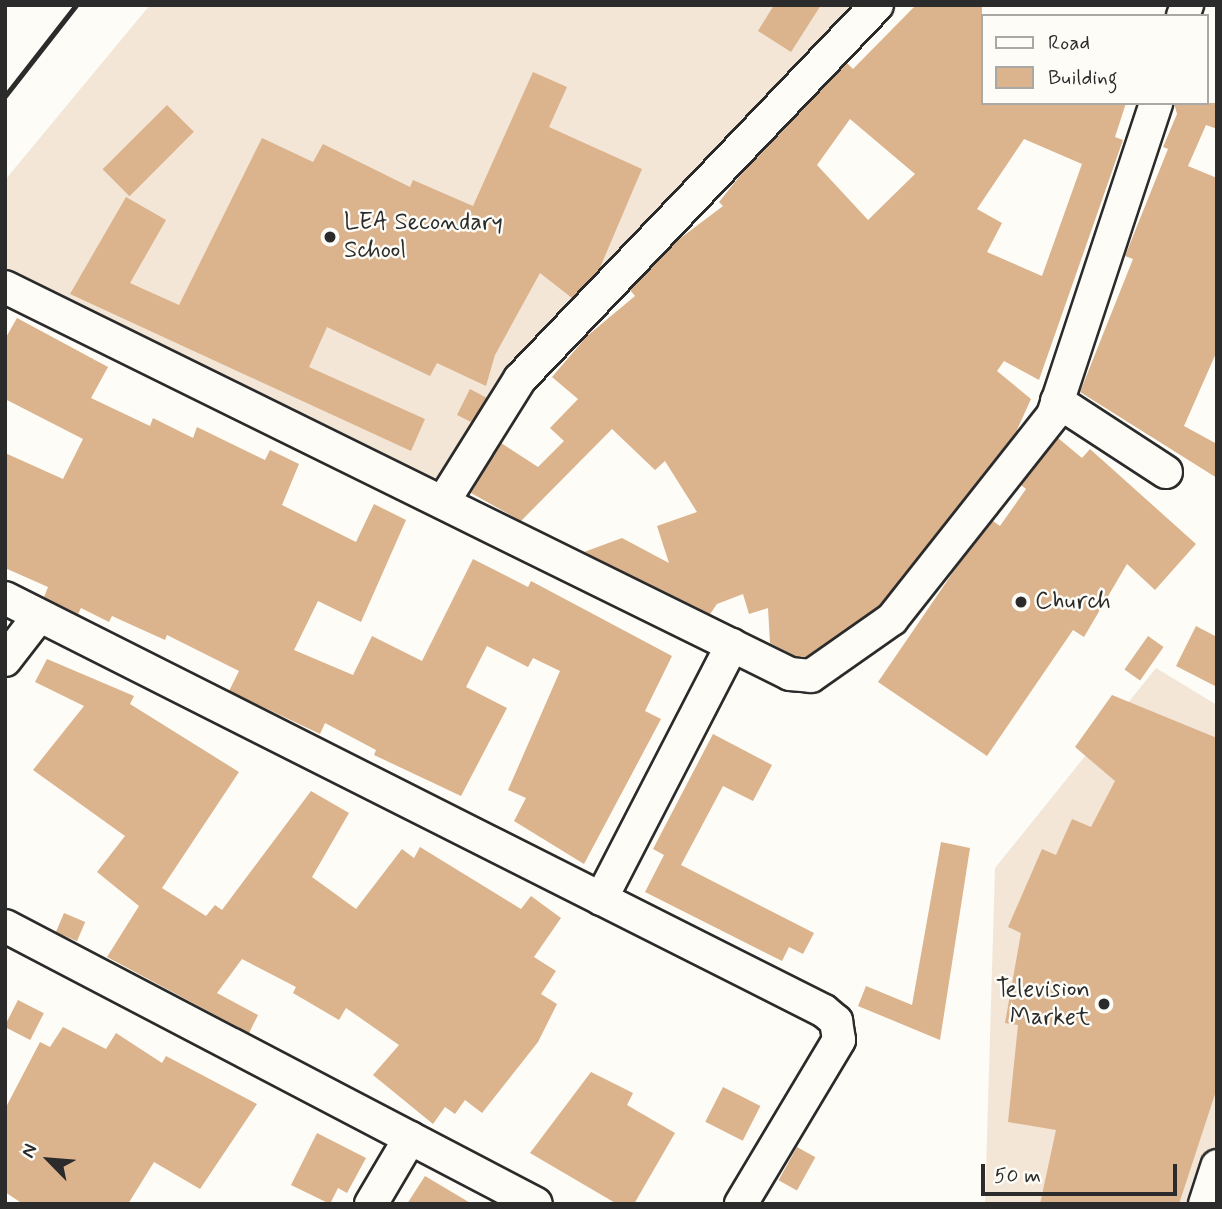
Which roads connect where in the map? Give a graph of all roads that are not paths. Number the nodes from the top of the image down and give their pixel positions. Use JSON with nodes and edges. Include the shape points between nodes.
{"nodes":[{"id":1,"x":877,"y":5,"type":"edge"},
{"id":2,"x":1155,"y":105,"type":"edge"},
{"id":3,"x":5,"y":287,"type":"edge"},
{"id":4,"x":1058,"y":401,"type":"junction"},
{"id":5,"x":1166,"y":472,"type":"dead end"},
{"id":6,"x":445,"y":499,"type":"junction"},
{"id":7,"x":5,"y":598,"type":"edge"},
{"id":8,"x":39,"y":616,"type":"junction"},
{"id":9,"x":732,"y":645,"type":"junction"},
{"id":10,"x":5,"y":660,"type":"edge"},
{"id":11,"x":601,"y":899,"type":"junction"},
{"id":12,"x":5,"y":926,"type":"edge"},
{"id":13,"x":410,"y":1138,"type":"junction"},
{"id":14,"x":1217,"y":1166,"type":"edge"},
{"id":15,"x":371,"y":1204,"type":"edge"},
{"id":16,"x":536,"y":1204,"type":"edge"},
{"id":17,"x":741,"y":1204,"type":"edge"},
{"id":18,"x":1205,"y":1204,"type":"edge"}],
"edges":[{"from":1,"to":6,"type":"street","via":[[520,379]]},
{"from":2,"to":4,"type":"street"},
{"from":3,"to":6,"type":"street"},
{"from":4,"to":5,"type":"street"},
{"from":4,"to":9,"type":"street","via":[[892,619],[831,667],[811,676],[790,674]]},
{"from":6,"to":9,"type":"street"},
{"from":7,"to":8,"type":"street"},
{"from":8,"to":10,"type":"street"},
{"from":8,"to":11,"type":"street"},
{"from":9,"to":11,"type":"street"},
{"from":11,"to":17,"type":"street","via":[[836,1021],[839,1040],[822,1075]]},
{"from":12,"to":13,"type":"street"},
{"from":13,"to":15,"type":"street"},
{"from":13,"to":16,"type":"street"},
{"from":14,"to":18,"type":"street"}]}
